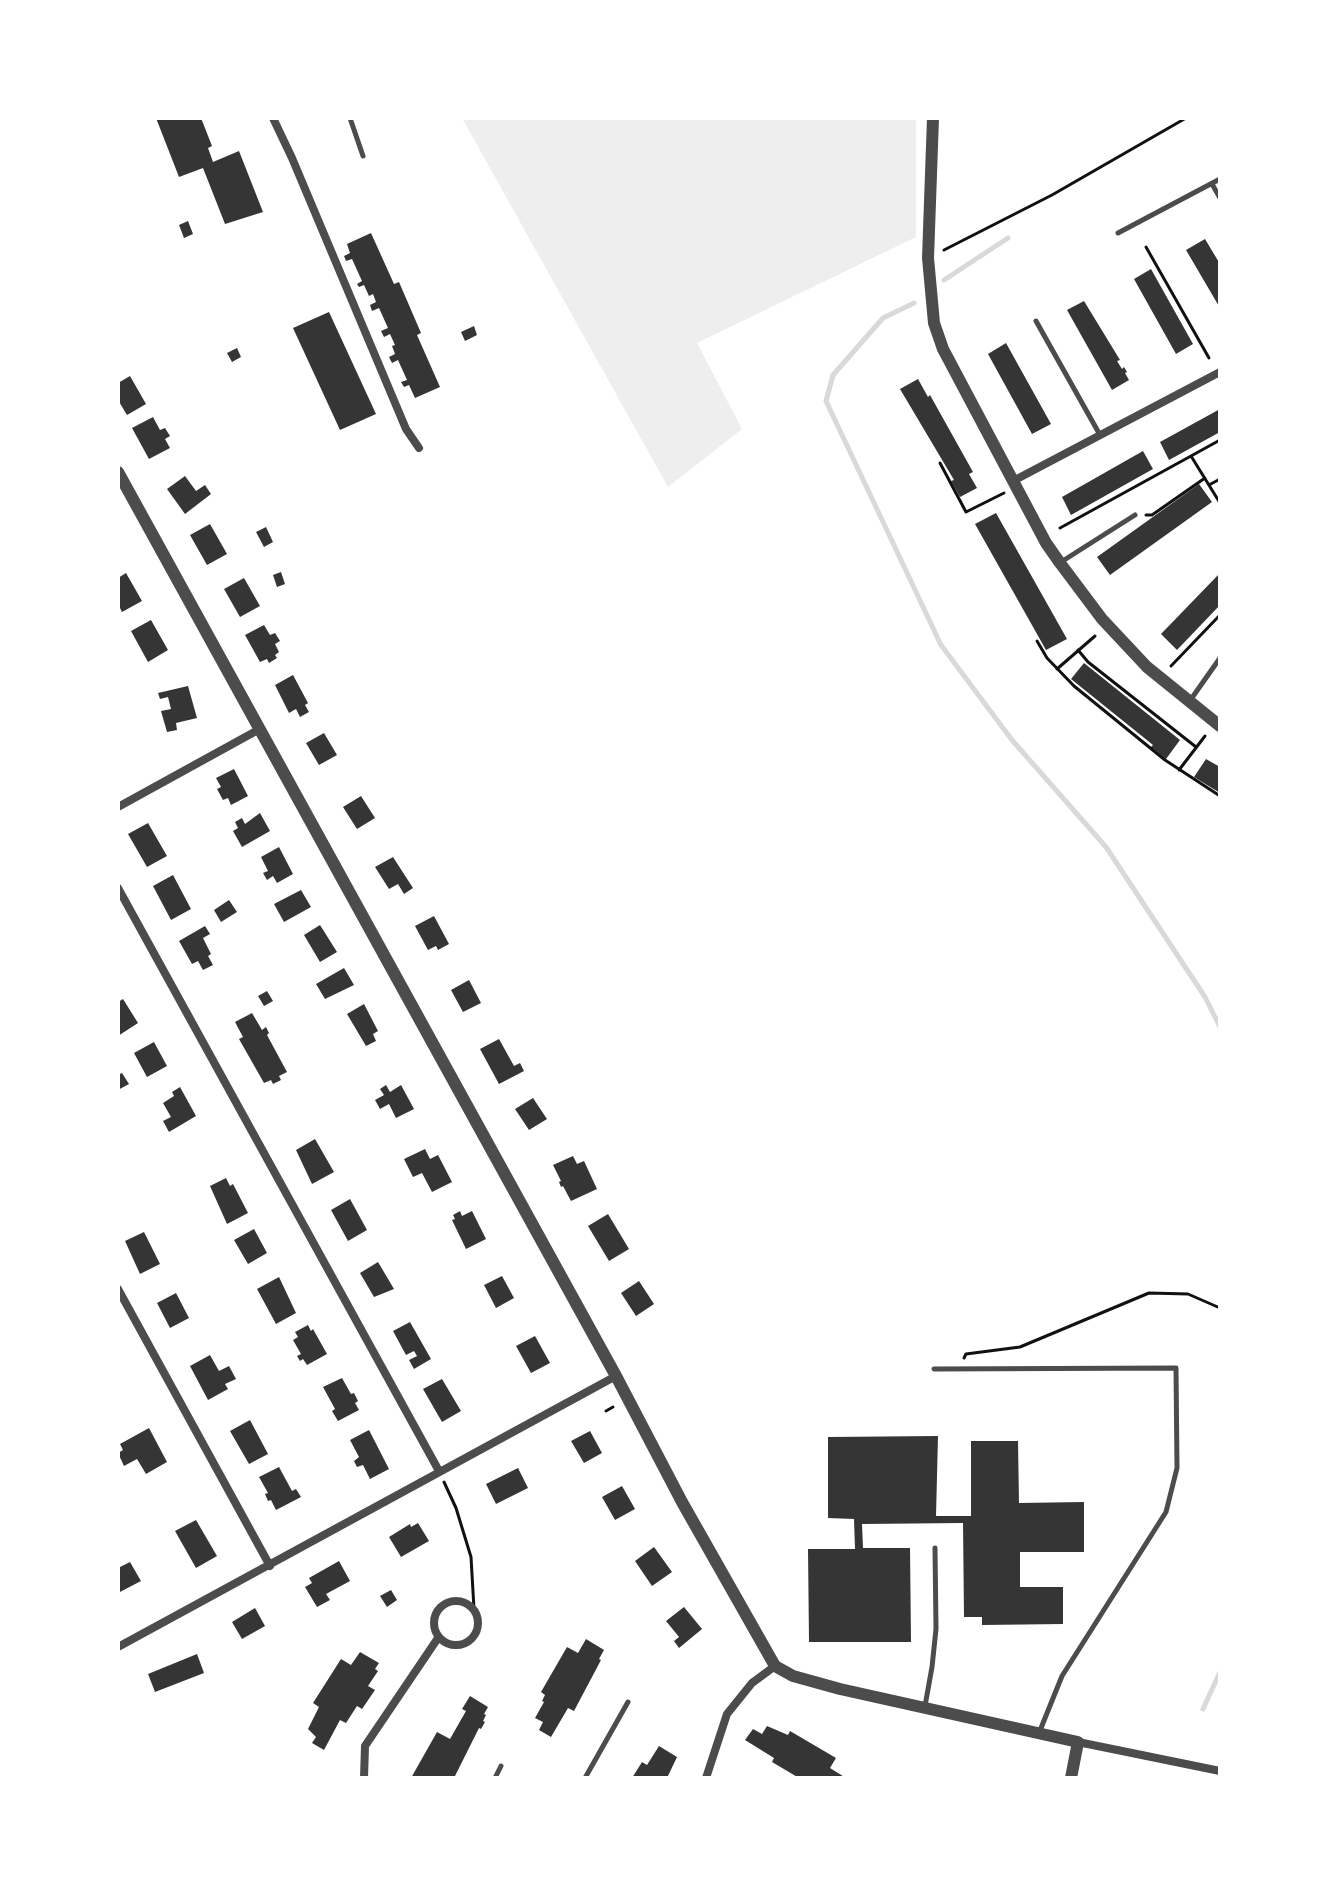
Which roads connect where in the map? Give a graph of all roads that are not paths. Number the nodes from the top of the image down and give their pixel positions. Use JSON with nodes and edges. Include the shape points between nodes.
{"nodes":[{"id":1,"x":273,"y":118,"type":"edge"},
{"id":2,"x":350,"y":118,"type":"edge"},
{"id":3,"x":933,"y":118,"type":"edge"},
{"id":4,"x":363,"y":156,"type":"dead end"},
{"id":5,"x":1220,"y":179,"type":"edge"},
{"id":6,"x":1212,"y":184,"type":"junction"},
{"id":7,"x":1220,"y":198,"type":"edge"},
{"id":8,"x":1118,"y":233,"type":"dead end"},
{"id":9,"x":1036,"y":321,"type":"dead end"},
{"id":10,"x":1220,"y":372,"type":"edge"},
{"id":11,"x":1100,"y":436,"type":"junction"},
{"id":12,"x":419,"y":448,"type":"dead end"},
{"id":13,"x":118,"y":472,"type":"edge"},
{"id":14,"x":1013,"y":481,"type":"junction"},
{"id":15,"x":1135,"y":515,"type":"road end"},
{"id":16,"x":1060,"y":563,"type":"junction"},
{"id":17,"x":1220,"y":658,"type":"edge"},
{"id":18,"x":1188,"y":703,"type":"junction"},
{"id":19,"x":1220,"y":726,"type":"edge"},
{"id":20,"x":258,"y":730,"type":"junction"},
{"id":21,"x":118,"y":807,"type":"edge"},
{"id":22,"x":118,"y":888,"type":"edge"},
{"id":23,"x":118,"y":1289,"type":"edge"},
{"id":24,"x":934,"y":1369,"type":"dead end"},
{"id":25,"x":616,"y":1376,"type":"junction"},
{"id":26,"x":439,"y":1471,"type":"junction"},
{"id":27,"x":935,"y":1548,"type":"dead end"},
{"id":28,"x":270,"y":1566,"type":"junction"},
{"id":29,"x":438,"y":1638,"type":"junction"},
{"id":30,"x":118,"y":1647,"type":"edge"},
{"id":31,"x":775,"y":1666,"type":"junction"},
{"id":32,"x":628,"y":1702,"type":"dead end"},
{"id":33,"x":924,"y":1707,"type":"junction"},
{"id":34,"x":1039,"y":1733,"type":"junction"},
{"id":35,"x":1078,"y":1742,"type":"junction"},
{"id":36,"x":501,"y":1766,"type":"dead end"},
{"id":37,"x":1220,"y":1771,"type":"edge"},
{"id":38,"x":708,"y":1777,"type":"edge"},
{"id":39,"x":364,"y":1778,"type":"edge"},
{"id":40,"x":495,"y":1778,"type":"edge"},
{"id":41,"x":585,"y":1778,"type":"edge"},
{"id":42,"x":1071,"y":1778,"type":"edge"}],
"edges":[{"from":1,"to":12,"type":"street","via":[[406,429]]},
{"from":2,"to":4,"type":"lane"},
{"from":3,"to":14,"type":"street","via":[[928,258],[937,336]]},
{"from":5,"to":6,"type":"lane"},
{"from":6,"to":7,"type":"lane"},
{"from":6,"to":8,"type":"lane"},
{"from":9,"to":11,"type":"lane"},
{"from":10,"to":11,"type":"street"},
{"from":11,"to":14,"type":"street"},
{"from":13,"to":20,"type":"street"},
{"from":14,"to":16,"type":"street"},
{"from":15,"to":16,"type":"lane"},
{"from":16,"to":18,"type":"street","via":[[1102,619]]},
{"from":17,"to":18,"type":"lane"},
{"from":18,"to":19,"type":"street"},
{"from":20,"to":21,"type":"street"},
{"from":20,"to":25,"type":"street"},
{"from":22,"to":26,"type":"street"},
{"from":23,"to":28,"type":"street"},
{"from":24,"to":34,"type":"lane","via":[[1176,1368],[1177,1468],[1166,1512],[1062,1676]]},
{"from":25,"to":26,"type":"street"},
{"from":25,"to":31,"type":"street"},
{"from":26,"to":28,"type":"street"},
{"from":27,"to":33,"type":"lane","via":[[936,1629]]},
{"from":28,"to":30,"type":"street"},
{"from":29,"to":29,"type":"street","via":[[434,1616],[444,1603],[458,1600],[474,1609],[478,1622],[473,1637],[458,1645]]},
{"from":29,"to":39,"type":"street","via":[[365,1746]]},
{"from":31,"to":33,"type":"street","via":[[793,1676]]},
{"from":31,"to":38,"type":"street","via":[[752,1683],[727,1714]]},
{"from":32,"to":41,"type":"lane"},
{"from":33,"to":34,"type":"street"},
{"from":34,"to":35,"type":"street"},
{"from":35,"to":37,"type":"street"},
{"from":35,"to":42,"type":"street"},
{"from":36,"to":40,"type":"lane"}]}
